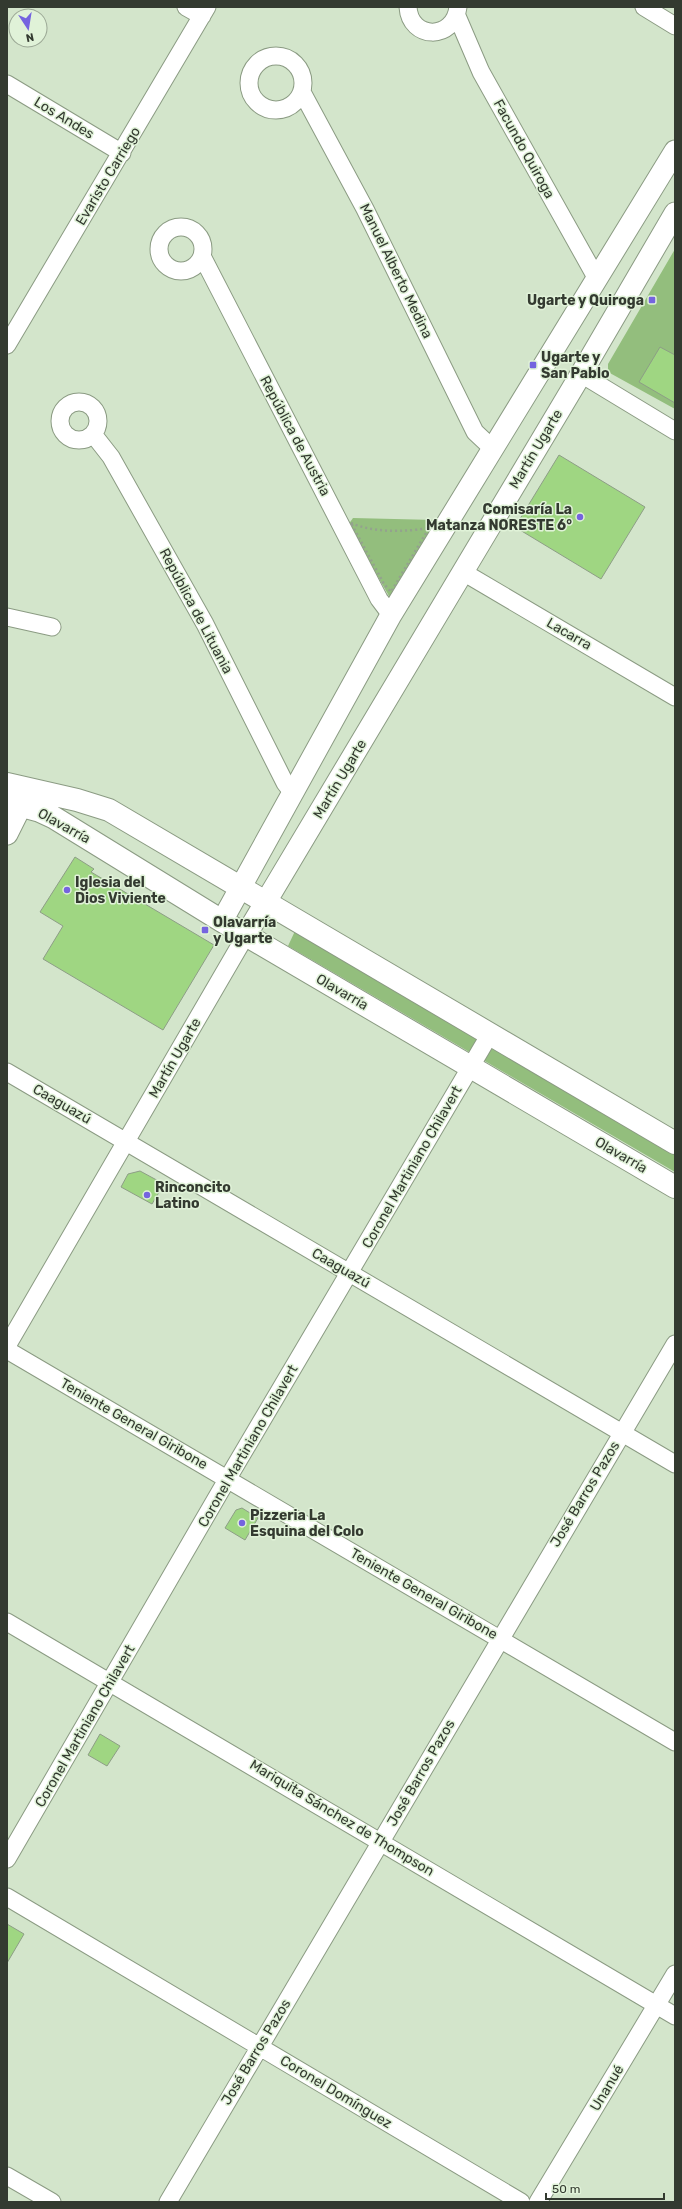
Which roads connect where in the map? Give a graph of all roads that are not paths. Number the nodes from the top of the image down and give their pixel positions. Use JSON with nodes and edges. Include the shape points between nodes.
{"nodes":[{"id":1,"x":186,"y":7,"type":"edge"},
{"id":2,"x":408,"y":7,"type":"edge"},
{"id":3,"x":644,"y":7,"type":"edge"},
{"id":4,"x":205,"y":11,"type":"edge"},
{"id":5,"x":458,"y":11,"type":"edge"},
{"id":6,"x":675,"y":26,"type":"edge"},
{"id":7,"x":7,"y":84,"type":"edge"},
{"id":8,"x":302,"y":92,"type":"dead end"},
{"id":9,"x":675,"y":151,"type":"edge"},
{"id":10,"x":122,"y":153,"type":"junction"},
{"id":11,"x":675,"y":213,"type":"edge"},
{"id":12,"x":202,"y":256,"type":"dead end"},
{"id":13,"x":597,"y":279,"type":"junction"},
{"id":14,"x":7,"y":345,"type":"edge"},
{"id":15,"x":581,"y":374,"type":"junction"},
{"id":16,"x":675,"y":431,"type":"edge"},
{"id":17,"x":93,"y":434,"type":"dead end"},
{"id":18,"x":492,"y":448,"type":"junction"},
{"id":19,"x":463,"y":572,"type":"junction"},
{"id":20,"x":391,"y":615,"type":"junction"},
{"id":21,"x":7,"y":617,"type":"edge"},
{"id":22,"x":52,"y":627,"type":"dead end"},
{"id":23,"x":675,"y":696,"type":"edge"},
{"id":24,"x":7,"y":784,"type":"edge"},
{"id":25,"x":292,"y":792,"type":"junction"},
{"id":26,"x":20,"y":799,"type":"edge"},
{"id":27,"x":7,"y":834,"type":"edge"},
{"id":28,"x":239,"y":888,"type":"junction"},
{"id":29,"x":266,"y":904,"type":"junction"},
{"id":30,"x":222,"y":921,"type":"junction"},
{"id":31,"x":246,"y":935,"type":"junction"},
{"id":32,"x":490,"y":1034,"type":"junction"},
{"id":33,"x":471,"y":1067,"type":"junction"},
{"id":34,"x":7,"y":1072,"type":"edge"},
{"id":35,"x":126,"y":1142,"type":"junction"},
{"id":36,"x":675,"y":1143,"type":"edge"},
{"id":37,"x":675,"y":1187,"type":"edge"},
{"id":38,"x":350,"y":1273,"type":"junction"},
{"id":39,"x":675,"y":1344,"type":"edge"},
{"id":40,"x":7,"y":1346,"type":"edge"},
{"id":41,"x":7,"y":1350,"type":"edge"},
{"id":42,"x":622,"y":1433,"type":"junction"},
{"id":43,"x":675,"y":1464,"type":"edge"},
{"id":44,"x":228,"y":1478,"type":"junction"},
{"id":45,"x":7,"y":1622,"type":"edge"},
{"id":46,"x":500,"y":1638,"type":"junction"},
{"id":47,"x":111,"y":1682,"type":"junction"},
{"id":48,"x":675,"y":1742,"type":"edge"},
{"id":49,"x":381,"y":1841,"type":"junction"},
{"id":50,"x":7,"y":1859,"type":"edge"},
{"id":51,"x":7,"y":1897,"type":"edge"},
{"id":52,"x":675,"y":1974,"type":"edge"},
{"id":53,"x":657,"y":2006,"type":"junction"},
{"id":54,"x":675,"y":2016,"type":"edge"},
{"id":55,"x":259,"y":2047,"type":"junction"},
{"id":56,"x":7,"y":2176,"type":"edge"},
{"id":57,"x":52,"y":2202,"type":"edge"},
{"id":58,"x":168,"y":2202,"type":"edge"},
{"id":59,"x":521,"y":2202,"type":"edge"},
{"id":60,"x":538,"y":2202,"type":"edge"}],
"edges":[{"from":1,"to":4,"type":"street"},
{"from":2,"to":5,"type":"street","name":"Facundo Quiroga","via":[[415,24],[430,32],[446,29]]},
{"from":3,"to":6,"type":"street"},
{"from":4,"to":10,"type":"street","name":"Evaristo Carriego"},
{"from":5,"to":13,"type":"street","name":"Facundo Quiroga","via":[[481,72]]},
{"from":7,"to":10,"type":"street","name":"Los Andes"},
{"from":8,"to":18,"type":"street","name":"Manuel Alberto Medina","via":[[365,209],[475,432]]},
{"from":9,"to":13,"type":"street"},
{"from":10,"to":14,"type":"street","name":"Evaristo Carriego"},
{"from":11,"to":15,"type":"street","name":"Martín Ugarte"},
{"from":12,"to":20,"type":"street","name":"República de Austria","via":[[379,599]]},
{"from":13,"to":18,"type":"street"},
{"from":15,"to":16,"type":"street"},
{"from":15,"to":19,"type":"street","name":"Martín Ugarte"},
{"from":17,"to":25,"type":"street","name":"República de Lituania","via":[[111,456],[205,624],[285,783]]},
{"from":18,"to":20,"type":"street"},
{"from":19,"to":23,"type":"street","name":"Lacarra"},
{"from":19,"to":29,"type":"street","name":"Martín Ugarte"},
{"from":20,"to":25,"type":"street"},
{"from":21,"to":22,"type":"street"},
{"from":24,"to":26,"type":"main road","name":"Olavarría"},
{"from":25,"to":28,"type":"street"},
{"from":26,"to":27,"type":"street"},
{"from":26,"to":28,"type":"main road","name":"Olavarría","via":[[89,803],[109,810]]},
{"from":26,"to":30,"type":"main road","name":"Olavarría"},
{"from":28,"to":29,"type":"main road","name":"Olavarría"},
{"from":28,"to":30,"type":"street"},
{"from":29,"to":31,"type":"street","name":"Martín Ugarte"},
{"from":29,"to":32,"type":"main road","name":"Olavarría"},
{"from":30,"to":31,"type":"main road","name":"Olavarría"},
{"from":31,"to":33,"type":"main road","name":"Olavarría"},
{"from":31,"to":35,"type":"street","name":"Martín Ugarte"},
{"from":32,"to":33,"type":"street","name":"Coronel Martiniano Chilavert"},
{"from":32,"to":36,"type":"main road","name":"Olavarría"},
{"from":33,"to":37,"type":"main road","name":"Olavarría"},
{"from":33,"to":38,"type":"street","name":"Coronel Martiniano Chilavert"},
{"from":34,"to":35,"type":"street","name":"Caaguazú"},
{"from":35,"to":38,"type":"street","name":"Caaguazú"},
{"from":35,"to":40,"type":"street","name":"Martín Ugarte"},
{"from":38,"to":42,"type":"street","name":"Caaguazú"},
{"from":38,"to":44,"type":"street","name":"Coronel Martiniano Chilavert"},
{"from":39,"to":42,"type":"street","name":"José Barros Pazos"},
{"from":41,"to":44,"type":"street","name":"Teniente General Giribone"},
{"from":42,"to":43,"type":"street","name":"Caaguazú"},
{"from":42,"to":46,"type":"street","name":"José Barros Pazos"},
{"from":44,"to":46,"type":"street","name":"Teniente General Giribone"},
{"from":44,"to":47,"type":"street","name":"Coronel Martiniano Chilavert"},
{"from":45,"to":47,"type":"street","name":"Mariquita Sánchez de Thompson"},
{"from":46,"to":48,"type":"street","name":"Teniente General Giribone"},
{"from":46,"to":49,"type":"street","name":"José Barros Pazos"},
{"from":47,"to":49,"type":"street","name":"Mariquita Sánchez de Thompson"},
{"from":47,"to":50,"type":"street","name":"Coronel Martiniano Chilavert"},
{"from":49,"to":53,"type":"street","name":"Mariquita Sánchez de Thompson"},
{"from":49,"to":55,"type":"street","name":"José Barros Pazos"},
{"from":51,"to":55,"type":"street","name":"Coronel Domínguez"},
{"from":52,"to":53,"type":"street","name":"Unanué"},
{"from":53,"to":54,"type":"street","name":"Mariquita Sánchez de Thompson"},
{"from":53,"to":60,"type":"street","name":"Unanué"},
{"from":55,"to":58,"type":"street","name":"José Barros Pazos"},
{"from":55,"to":59,"type":"street","name":"Coronel Domínguez"},
{"from":56,"to":57,"type":"street"}]}
